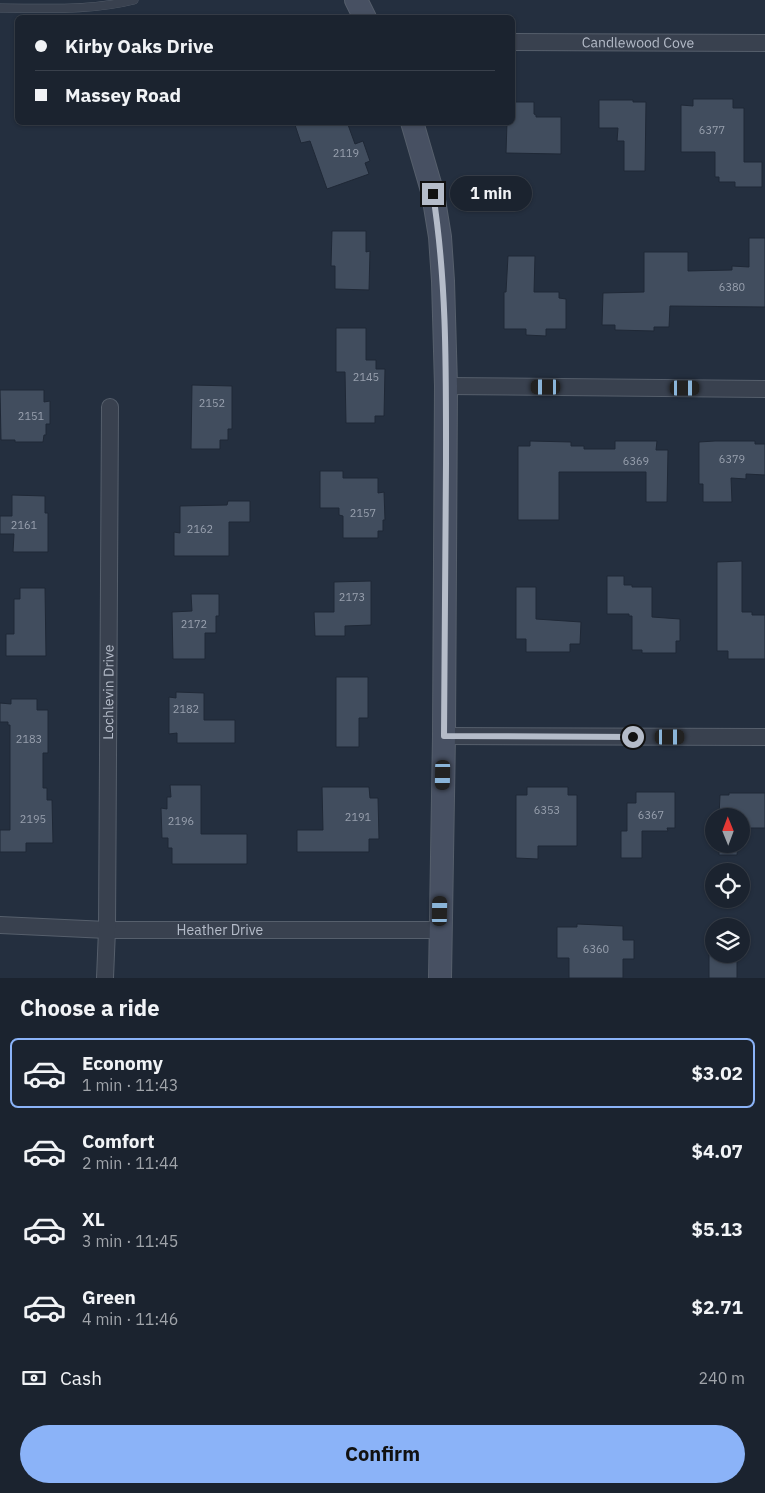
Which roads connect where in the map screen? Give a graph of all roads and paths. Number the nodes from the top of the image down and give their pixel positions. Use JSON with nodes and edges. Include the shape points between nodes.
{"nodes":[{"id":1,"x":134,"y":0,"type":"edge"},
{"id":2,"x":356,"y":0,"type":"edge"},
{"id":3,"x":0,"y":8,"type":"edge"},
{"id":4,"x":364,"y":15,"type":"edge"},
{"id":5,"x":515,"y":42,"type":"edge"},
{"id":6,"x":765,"y":43,"type":"edge"},
{"id":7,"x":413,"y":125,"type":"edge"},
{"id":8,"x":446,"y":386,"type":"junction"},
{"id":9,"x":765,"y":389,"type":"edge"},
{"id":10,"x":110,"y":406,"type":"dead end"},
{"id":11,"x":444,"y":736,"type":"junction"},
{"id":12,"x":765,"y":737,"type":"edge"},
{"id":13,"x":0,"y":925,"type":"edge"},
{"id":14,"x":107,"y":930,"type":"junction"},
{"id":15,"x":440,"y":930,"type":"junction"},
{"id":16,"x":105,"y":978,"type":"edge"},
{"id":17,"x":440,"y":978,"type":"edge"}],
"edges":[{"from":1,"to":3,"type":"lane","via":[[90,8]]},
{"from":2,"to":4,"type":"street"},
{"from":5,"to":6,"type":"street","name":"Candlewood Cove"},
{"from":7,"to":8,"type":"street","via":[[433,194],[440,236]]},
{"from":8,"to":9,"type":"street"},
{"from":8,"to":11,"type":"street"},
{"from":10,"to":14,"type":"street","name":"Lochlevin Drive"},
{"from":11,"to":12,"type":"street"},
{"from":11,"to":15,"type":"street"},
{"from":13,"to":14,"type":"street","name":"Heather Drive"},
{"from":14,"to":15,"type":"street","name":"Heather Drive"},
{"from":14,"to":16,"type":"street","name":"Lochlevin Drive"},
{"from":15,"to":17,"type":"street"}]}
